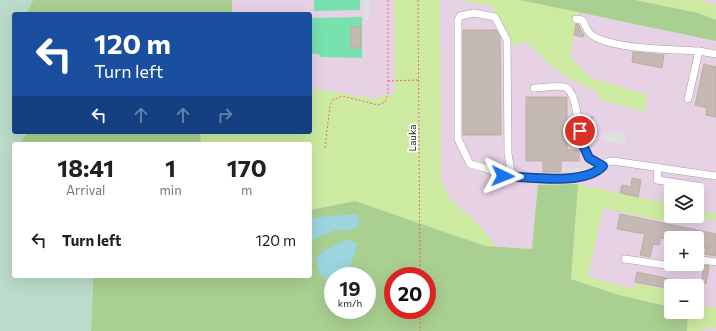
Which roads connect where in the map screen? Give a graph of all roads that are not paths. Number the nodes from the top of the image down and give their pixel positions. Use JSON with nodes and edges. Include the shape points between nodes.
{"nodes":[{"id":1,"x":576,"y":19,"type":"dead end"},
{"id":2,"x":698,"y":51,"type":"junction"},
{"id":3,"x":716,"y":54,"type":"edge"},
{"id":4,"x":534,"y":88,"type":"dead end"},
{"id":5,"x":688,"y":99,"type":"dead end"},
{"id":6,"x":603,"y":166,"type":"junction"},
{"id":7,"x":658,"y":167,"type":"junction"},
{"id":8,"x":716,"y":176,"type":"edge"},
{"id":9,"x":516,"y":177,"type":"junction"},
{"id":10,"x":678,"y":183,"type":"edge"},
{"id":11,"x":625,"y":259,"type":"dead end"},
{"id":12,"x":704,"y":260,"type":"edge"},
{"id":13,"x":716,"y":262,"type":"edge"},
{"id":14,"x":664,"y":265,"type":"edge"}],
"edges":[{"from":1,"to":2,"type":"lane","via":[[586,24],[593,36],[606,41],[642,48]]},
{"from":2,"to":3,"type":"lane"},
{"from":2,"to":5,"type":"lane"},
{"from":4,"to":6,"type":"lane","via":[[564,87],[570,91],[583,145],[589,158]]},
{"from":6,"to":7,"type":"lane","via":[[606,162],[613,161]]},
{"from":6,"to":9,"type":"lane","via":[[592,175],[573,179]]},
{"from":7,"to":8,"type":"lane"},
{"from":7,"to":10,"type":"lane","via":[[657,180]]},
{"from":9,"to":9,"type":"lane","via":[[503,176],[470,164],[458,139],[460,16],[474,13],[495,17],[507,40],[508,154],[511,170]]},
{"from":11,"to":14,"type":"lane"},
{"from":12,"to":13,"type":"lane"}]}
